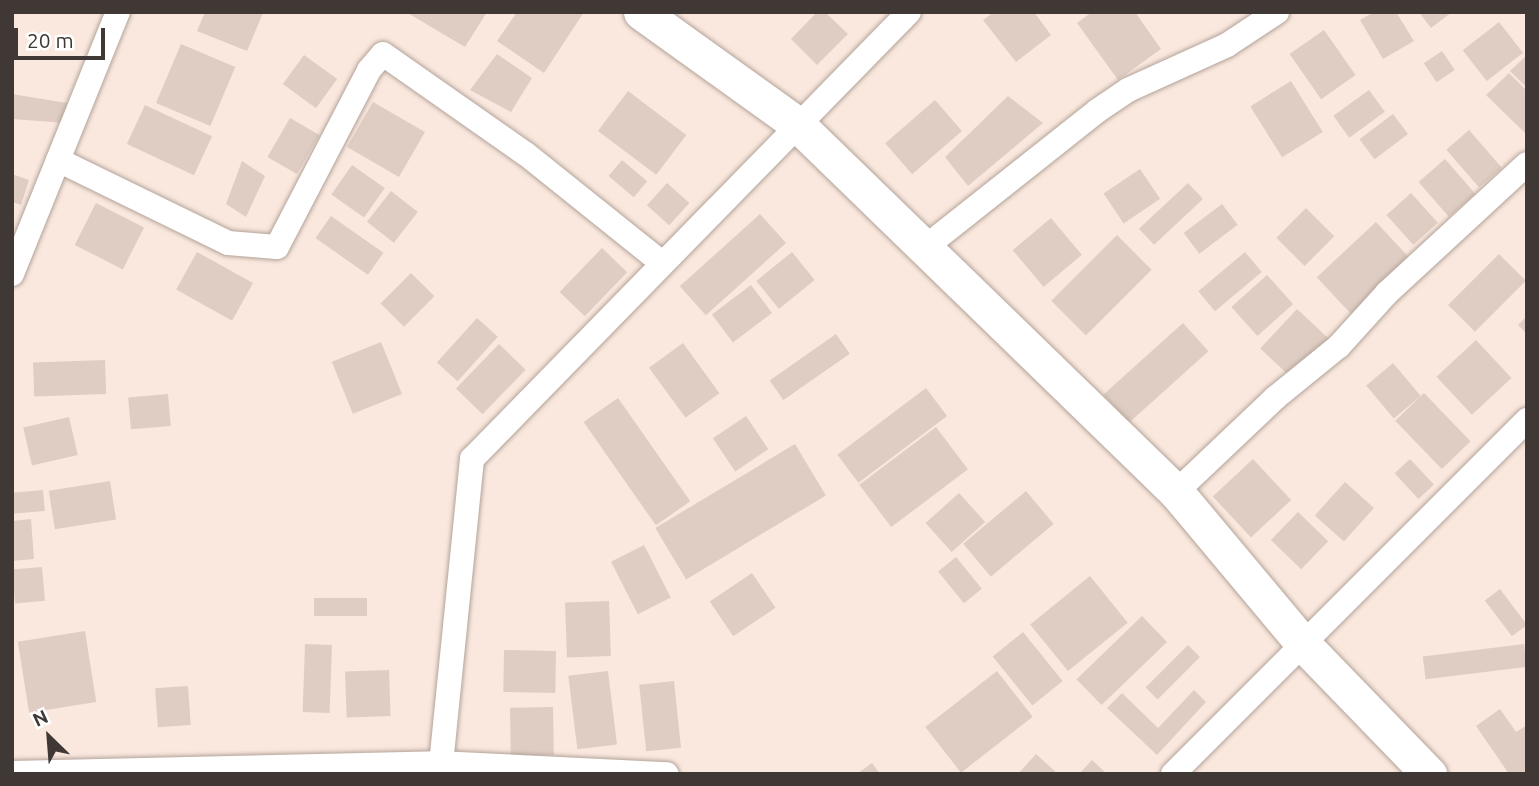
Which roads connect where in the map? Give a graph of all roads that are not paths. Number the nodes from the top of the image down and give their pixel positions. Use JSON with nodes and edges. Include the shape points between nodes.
{"nodes":[{"id":1,"x":118,"y":12,"type":"edge"},
{"id":2,"x":641,"y":12,"type":"edge"},
{"id":3,"x":909,"y":12,"type":"edge"},
{"id":4,"x":1277,"y":12,"type":"edge"},
{"id":5,"x":797,"y":124,"type":"junction"},
{"id":6,"x":58,"y":160,"type":"junction"},
{"id":7,"x":1527,"y":164,"type":"edge"},
{"id":8,"x":923,"y":249,"type":"junction"},
{"id":9,"x":662,"y":262,"type":"junction"},
{"id":10,"x":12,"y":274,"type":"edge"},
{"id":11,"x":1527,"y":420,"type":"edge"},
{"id":12,"x":1176,"y":492,"type":"junction"},
{"id":13,"x":1304,"y":645,"type":"junction"},
{"id":14,"x":439,"y":768,"type":"edge"},
{"id":15,"x":12,"y":773,"type":"edge"},
{"id":16,"x":667,"y":774,"type":"edge"},
{"id":17,"x":1173,"y":774,"type":"edge"},
{"id":18,"x":1429,"y":774,"type":"edge"}],
"edges":[{"from":1,"to":6,"type":"street"},
{"from":2,"to":5,"type":"street"},
{"from":3,"to":5,"type":"street"},
{"from":4,"to":8,"type":"street","via":[[1227,46],[1128,90]]},
{"from":5,"to":8,"type":"street"},
{"from":5,"to":9,"type":"street"},
{"from":6,"to":9,"type":"street","via":[[228,243],[277,247],[369,70],[383,54],[526,154]]},
{"from":6,"to":10,"type":"street"},
{"from":7,"to":12,"type":"street","via":[[1387,293],[1339,346],[1275,398]]},
{"from":8,"to":12,"type":"street"},
{"from":9,"to":14,"type":"street","via":[[472,459]]},
{"from":11,"to":13,"type":"street"},
{"from":12,"to":13,"type":"street"},
{"from":13,"to":17,"type":"street"},
{"from":13,"to":18,"type":"street"},
{"from":14,"to":15,"type":"street"},
{"from":14,"to":16,"type":"street"}]}
